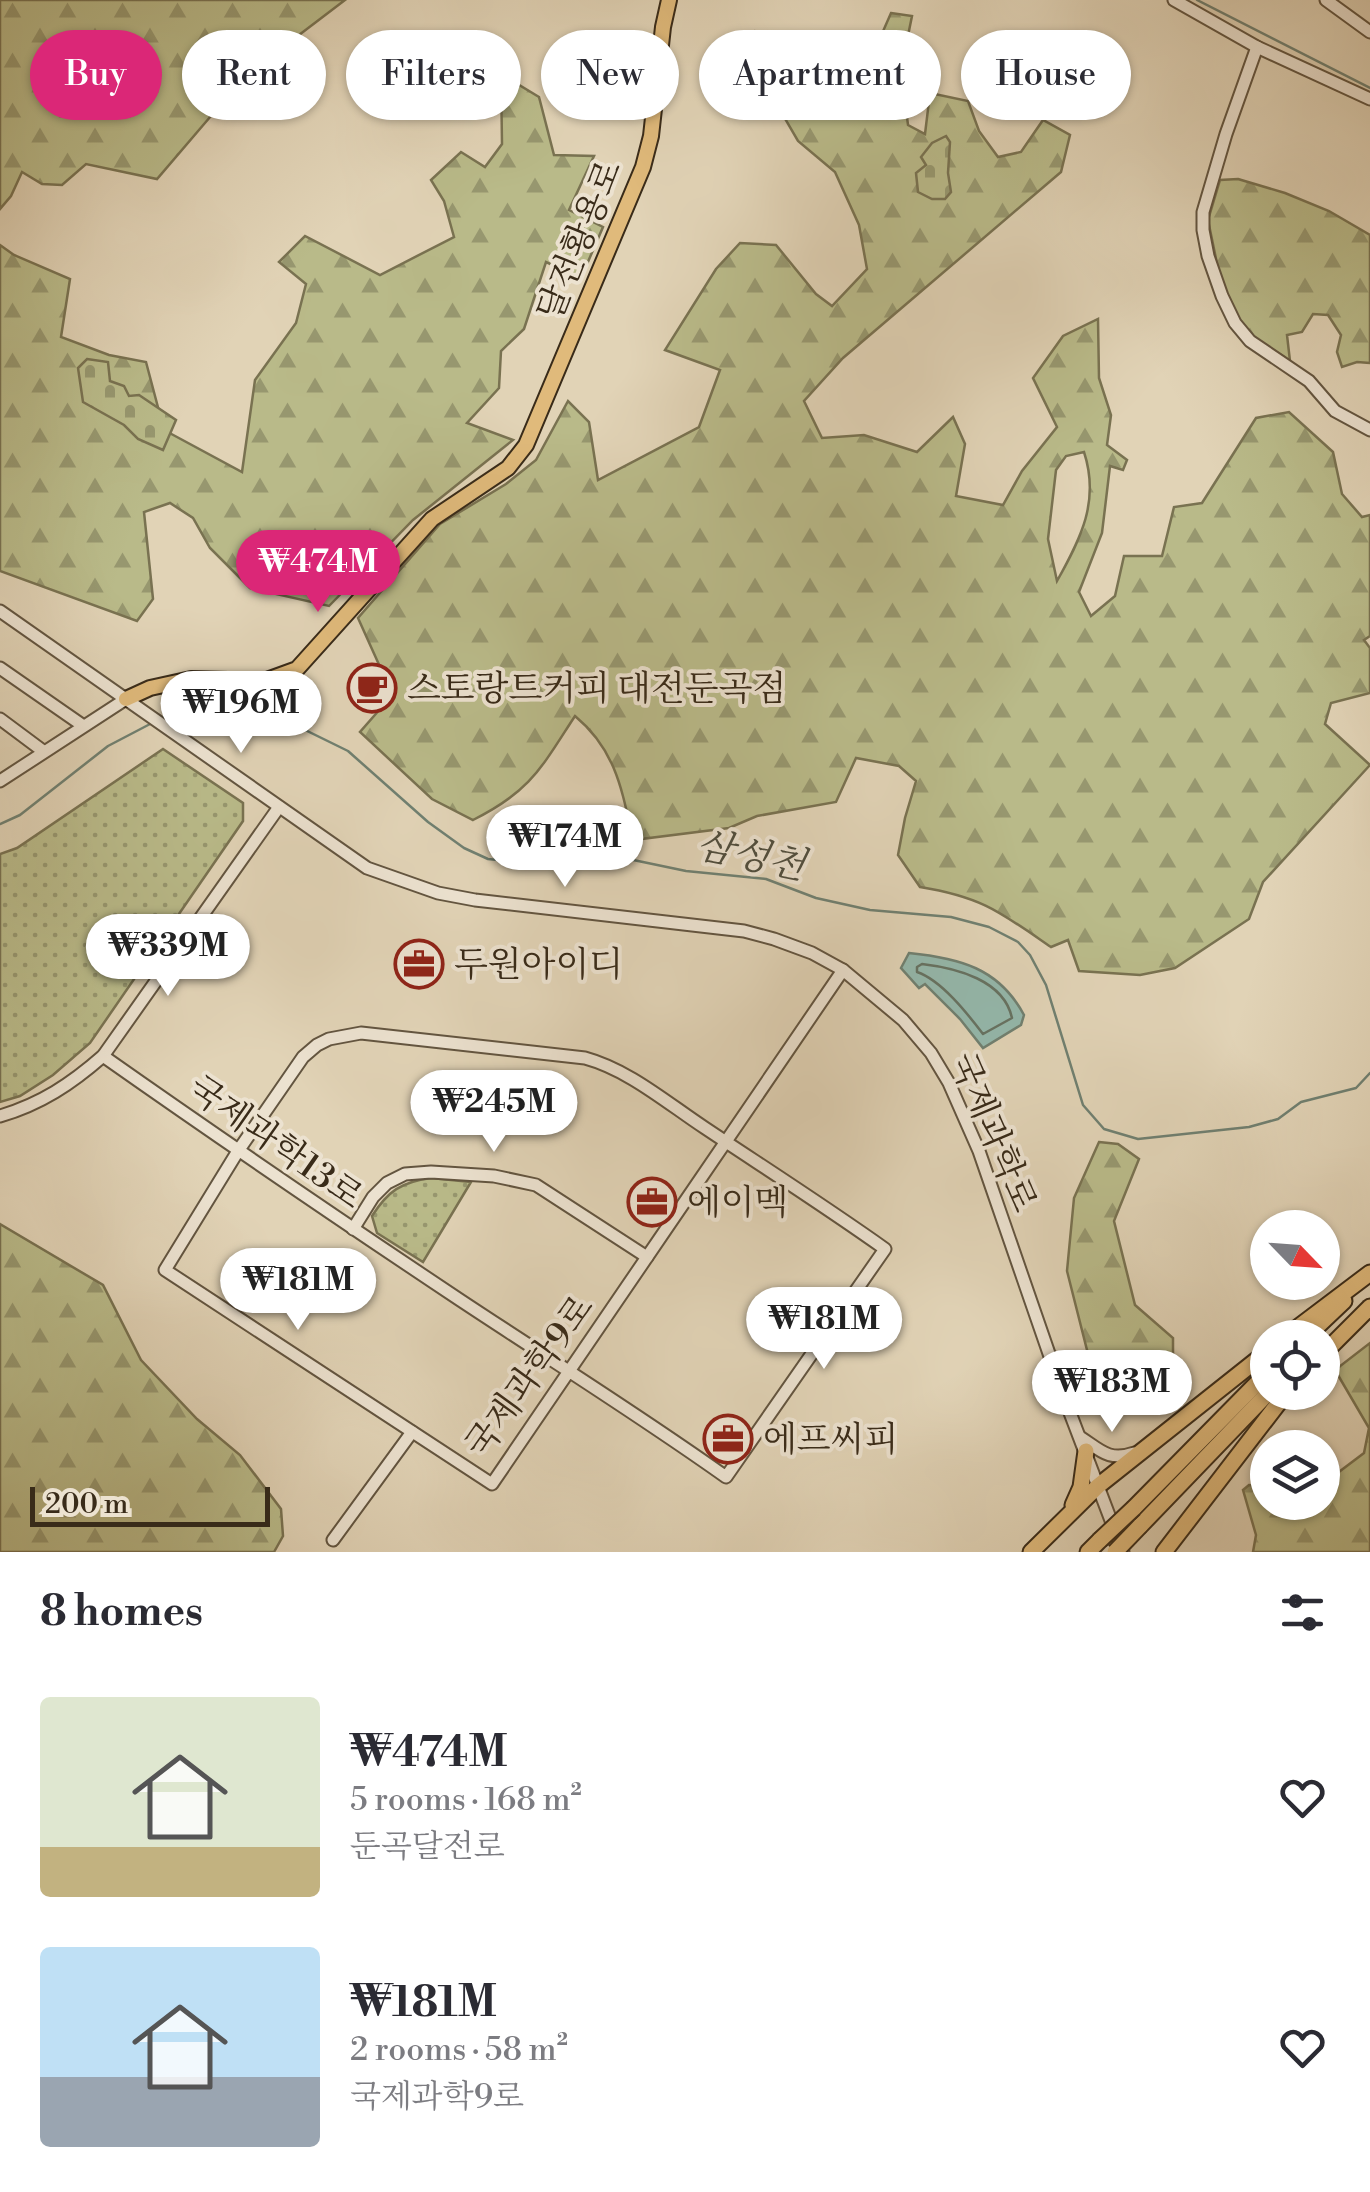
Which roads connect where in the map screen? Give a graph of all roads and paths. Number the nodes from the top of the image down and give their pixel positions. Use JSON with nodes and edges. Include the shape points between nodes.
{"nodes":[{"id":1,"x":669,"y":0,"type":"edge"},
{"id":2,"x":1174,"y":0,"type":"edge"},
{"id":3,"x":1326,"y":0,"type":"edge"},
{"id":4,"x":1370,"y":32,"type":"edge"},
{"id":5,"x":1257,"y":47,"type":"junction"},
{"id":6,"x":1370,"y":99,"type":"edge"},
{"id":7,"x":1370,"y":430,"type":"edge"},
{"id":8,"x":0,"y":611,"type":"edge"},
{"id":9,"x":2,"y":673,"type":"edge"},
{"id":10,"x":126,"y":699,"type":"junction"},
{"id":11,"x":0,"y":719,"type":"edge"},
{"id":12,"x":82,"y":725,"type":"junction"},
{"id":13,"x":44,"y":750,"type":"junction"},
{"id":14,"x":3,"y":776,"type":"edge"},
{"id":15,"x":279,"y":808,"type":"junction"},
{"id":16,"x":843,"y":970,"type":"junction"},
{"id":17,"x":103,"y":1056,"type":"junction"},
{"id":18,"x":0,"y":1116,"type":"edge"},
{"id":19,"x":725,"y":1142,"type":"junction"},
{"id":20,"x":238,"y":1151,"type":"junction"},
{"id":21,"x":352,"y":1229,"type":"junction"},
{"id":22,"x":647,"y":1257,"type":"junction"},
{"id":23,"x":1370,"y":1276,"type":"edge"},
{"id":24,"x":1370,"y":1304,"type":"edge"},
{"id":25,"x":1309,"y":1320,"type":"edge"},
{"id":26,"x":1324,"y":1320,"type":"edge"},
{"id":27,"x":1340,"y":1328,"type":"edge"},
{"id":28,"x":1340,"y":1336,"type":"edge"},
{"id":29,"x":1250,"y":1365,"type":"edge"},
{"id":30,"x":569,"y":1372,"type":"junction"},
{"id":31,"x":1250,"y":1390,"type":"edge"},
{"id":32,"x":1252,"y":1410,"type":"edge"},
{"id":33,"x":1273,"y":1410,"type":"edge"},
{"id":34,"x":412,"y":1432,"type":"junction"},
{"id":35,"x":1083,"y":1444,"type":"junction"},
{"id":36,"x":1143,"y":1450,"type":"junction"},
{"id":37,"x":1098,"y":1486,"type":"junction"},
{"id":38,"x":1064,"y":1520,"type":"junction"},
{"id":39,"x":333,"y":1540,"type":"dead end"},
{"id":40,"x":1094,"y":1546,"type":"edge"},
{"id":41,"x":1031,"y":1552,"type":"edge"},
{"id":42,"x":1115,"y":1552,"type":"edge"},
{"id":43,"x":1123,"y":1552,"type":"edge"},
{"id":44,"x":1164,"y":1552,"type":"edge"}],
"edges":[{"from":1,"to":10,"type":"main road","name":"달전황용로","via":[[643,166],[526,445],[508,468],[432,519],[298,669],[264,682],[178,682]]},
{"from":2,"to":5,"type":"street"},
{"from":3,"to":4,"type":"street"},
{"from":5,"to":6,"type":"street"},
{"from":5,"to":7,"type":"street","via":[[1203,212],[1208,256],[1228,310],[1250,341],[1309,381],[1335,412]]},
{"from":8,"to":10,"type":"street","name":"국제과학로"},
{"from":9,"to":12,"type":"street"},
{"from":10,"to":12,"type":"street"},
{"from":10,"to":15,"type":"street","name":"국제과학로"},
{"from":11,"to":13,"type":"street"},
{"from":12,"to":13,"type":"street"},
{"from":13,"to":14,"type":"street"},
{"from":15,"to":16,"type":"street","name":"국제과학로","via":[[368,868],[438,893],[744,931],[812,952]]},
{"from":15,"to":17,"type":"street"},
{"from":16,"to":19,"type":"street","name":"국제과학9로"},
{"from":16,"to":35,"type":"street","name":"국제과학로","via":[[903,1020],[950,1083]]},
{"from":17,"to":18,"type":"street","via":[[70,1085]]},
{"from":17,"to":20,"type":"street","name":"국제과학13로"},
{"from":19,"to":20,"type":"street","via":[[603,1063],[361,1033],[328,1039],[302,1057]]},
{"from":19,"to":22,"type":"street","name":"국제과학9로"},
{"from":19,"to":30,"type":"street","name":"국제과학13로","via":[[885,1249],[726,1476]]},
{"from":20,"to":21,"type":"street","name":"국제과학13로"},
{"from":20,"to":34,"type":"street","name":"국제과학9로","via":[[164,1270]]},
{"from":21,"to":22,"type":"street","via":[[373,1197],[405,1174],[494,1176],[536,1185]]},
{"from":21,"to":30,"type":"street","name":"국제과학13로"},
{"from":22,"to":30,"type":"street","name":"국제과학9로"},
{"from":23,"to":25,"type":"highway"},
{"from":23,"to":26,"type":"highway"},
{"from":24,"to":27,"type":"highway"},
{"from":24,"to":28,"type":"highway"},
{"from":29,"to":36,"type":"highway"},
{"from":30,"to":34,"type":"street","name":"국제과학9로","via":[[492,1484]]},
{"from":31,"to":40,"type":"highway","bridge":true},
{"from":32,"to":42,"type":"highway","bridge":true},
{"from":33,"to":44,"type":"highway"},
{"from":34,"to":39,"type":"street"},
{"from":35,"to":36,"type":"street","via":[[1115,1458]]},
{"from":35,"to":37,"type":"street","name":"국제과학로"},
{"from":35,"to":38,"type":"highway","via":[[1081,1487]]},
{"from":36,"to":37,"type":"highway"},
{"from":37,"to":38,"type":"highway"},
{"from":37,"to":43,"type":"street","name":"국제과학로"},
{"from":38,"to":41,"type":"highway"}]}
